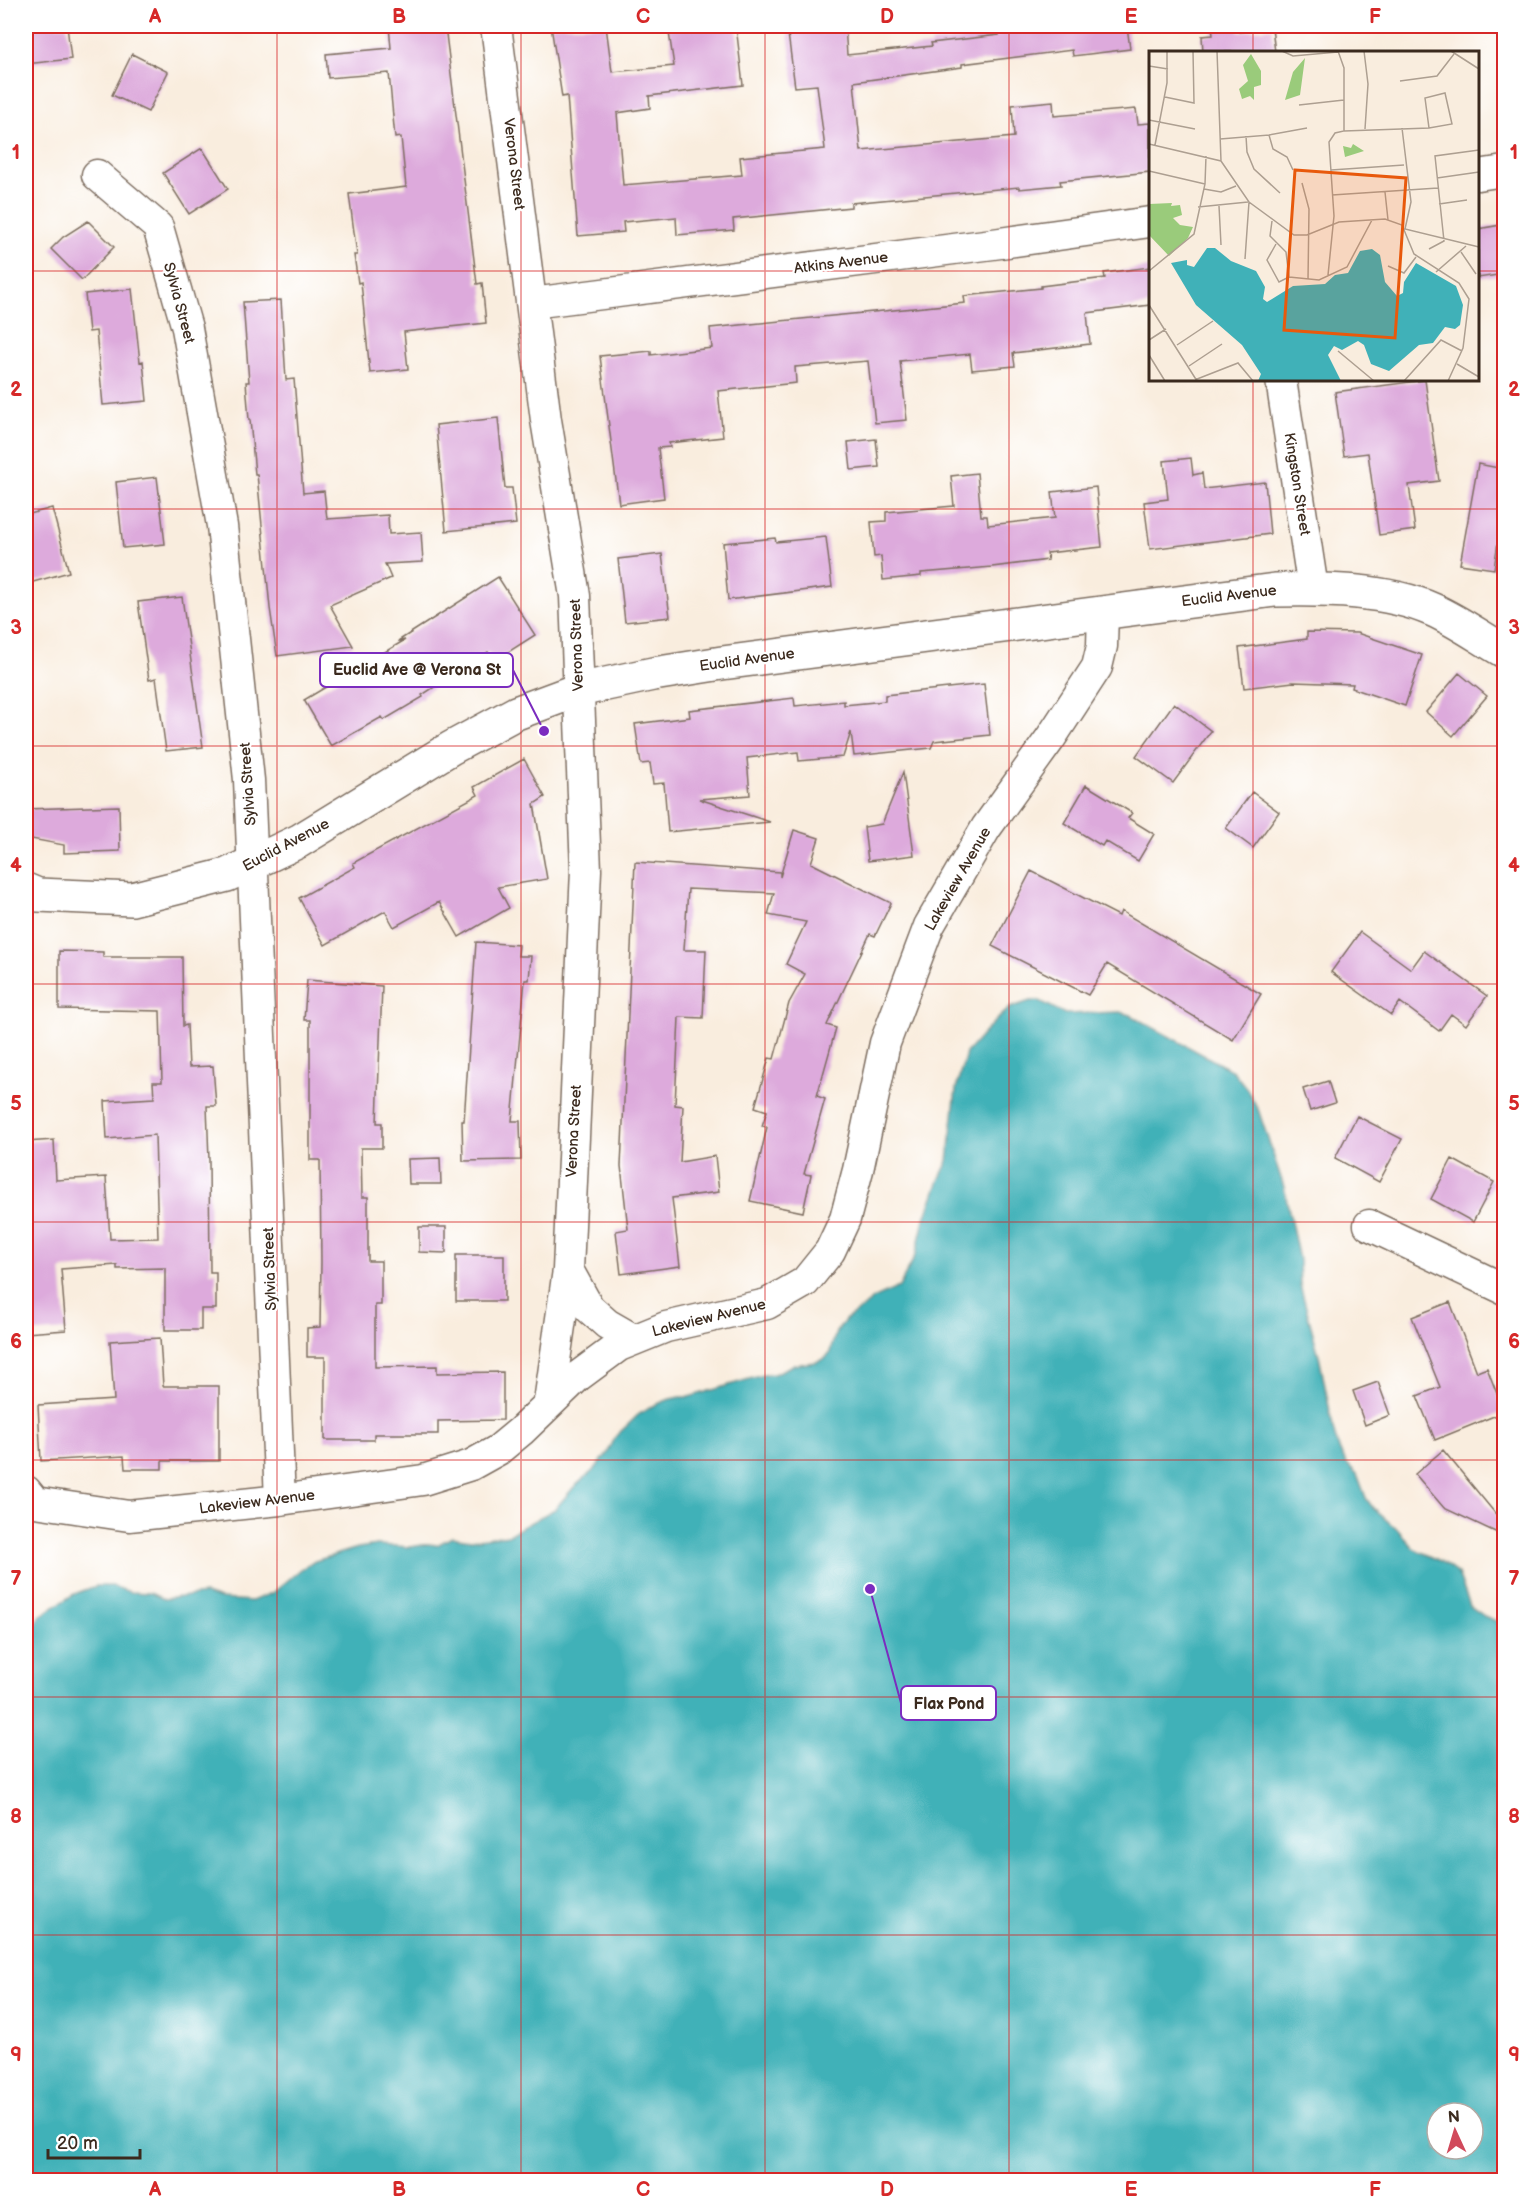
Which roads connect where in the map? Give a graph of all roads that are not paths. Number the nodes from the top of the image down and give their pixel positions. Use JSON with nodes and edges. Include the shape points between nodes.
{"nodes":[{"id":1,"x":496,"y":26,"type":"edge"},
{"id":2,"x":1504,"y":171,"type":"edge"},
{"id":3,"x":96,"y":175,"type":"dead end"},
{"id":4,"x":1479,"y":175,"type":"edge"},
{"id":5,"x":1149,"y":222,"type":"edge"},
{"id":6,"x":531,"y":303,"type":"junction"},
{"id":7,"x":1281,"y":381,"type":"edge"},
{"id":8,"x":1313,"y":589,"type":"junction"},
{"id":9,"x":1103,"y":612,"type":"junction"},
{"id":10,"x":1504,"y":651,"type":"edge"},
{"id":11,"x":578,"y":690,"type":"junction"},
{"id":12,"x":252,"y":863,"type":"junction"},
{"id":13,"x":26,"y":890,"type":"edge"},
{"id":14,"x":1369,"y":1226,"type":"dead end"},
{"id":15,"x":568,"y":1270,"type":"junction"},
{"id":16,"x":1504,"y":1289,"type":"edge"},
{"id":17,"x":633,"y":1339,"type":"junction"},
{"id":18,"x":549,"y":1402,"type":"junction"},
{"id":19,"x":26,"y":1491,"type":"edge"},
{"id":20,"x":280,"y":1500,"type":"junction"}],
"edges":[{"from":1,"to":6,"type":"street","name":"Verona Street"},
{"from":2,"to":4,"type":"street"},
{"from":3,"to":12,"type":"street","name":"Sylvia Street","via":[[158,227],[187,328],[222,526],[249,780]]},
{"from":5,"to":6,"type":"street","name":"Atkins Avenue"},
{"from":6,"to":11,"type":"street","name":"Verona Street","via":[[575,596]]},
{"from":7,"to":8,"type":"street","name":"Kingston Street"},
{"from":8,"to":9,"type":"street","name":"Euclid Avenue","via":[[1275,590]]},
{"from":8,"to":10,"type":"street","name":"Euclid Avenue","via":[[1383,595],[1432,609]]},
{"from":9,"to":11,"type":"street","name":"Euclid Avenue","via":[[722,663]]},
{"from":9,"to":17,"type":"street","name":"Lakeview Avenue","via":[[1097,667],[986,828],[929,926],[885,1043],[858,1170],[843,1226],[830,1251],[805,1282],[767,1305],[682,1323]]},
{"from":11,"to":12,"type":"street","name":"Euclid Avenue","via":[[492,725],[299,842]]},
{"from":11,"to":15,"type":"street","name":"Verona Street","via":[[586,870]]},
{"from":12,"to":13,"type":"street","name":"Euclid Avenue","via":[[227,875],[132,899],[38,895]]},
{"from":12,"to":20,"type":"street","name":"Sylvia Street"},
{"from":14,"to":16,"type":"street"},
{"from":15,"to":17,"type":"street","via":[[589,1308]]},
{"from":15,"to":18,"type":"street","name":"Verona Street"},
{"from":17,"to":18,"type":"street","name":"Lakeview Avenue","via":[[600,1359]]},
{"from":18,"to":20,"type":"street","name":"Lakeview Avenue","via":[[498,1450],[471,1465],[423,1480]]},
{"from":19,"to":20,"type":"street","name":"Lakeview Avenue","via":[[35,1502],[129,1515]]}]}
